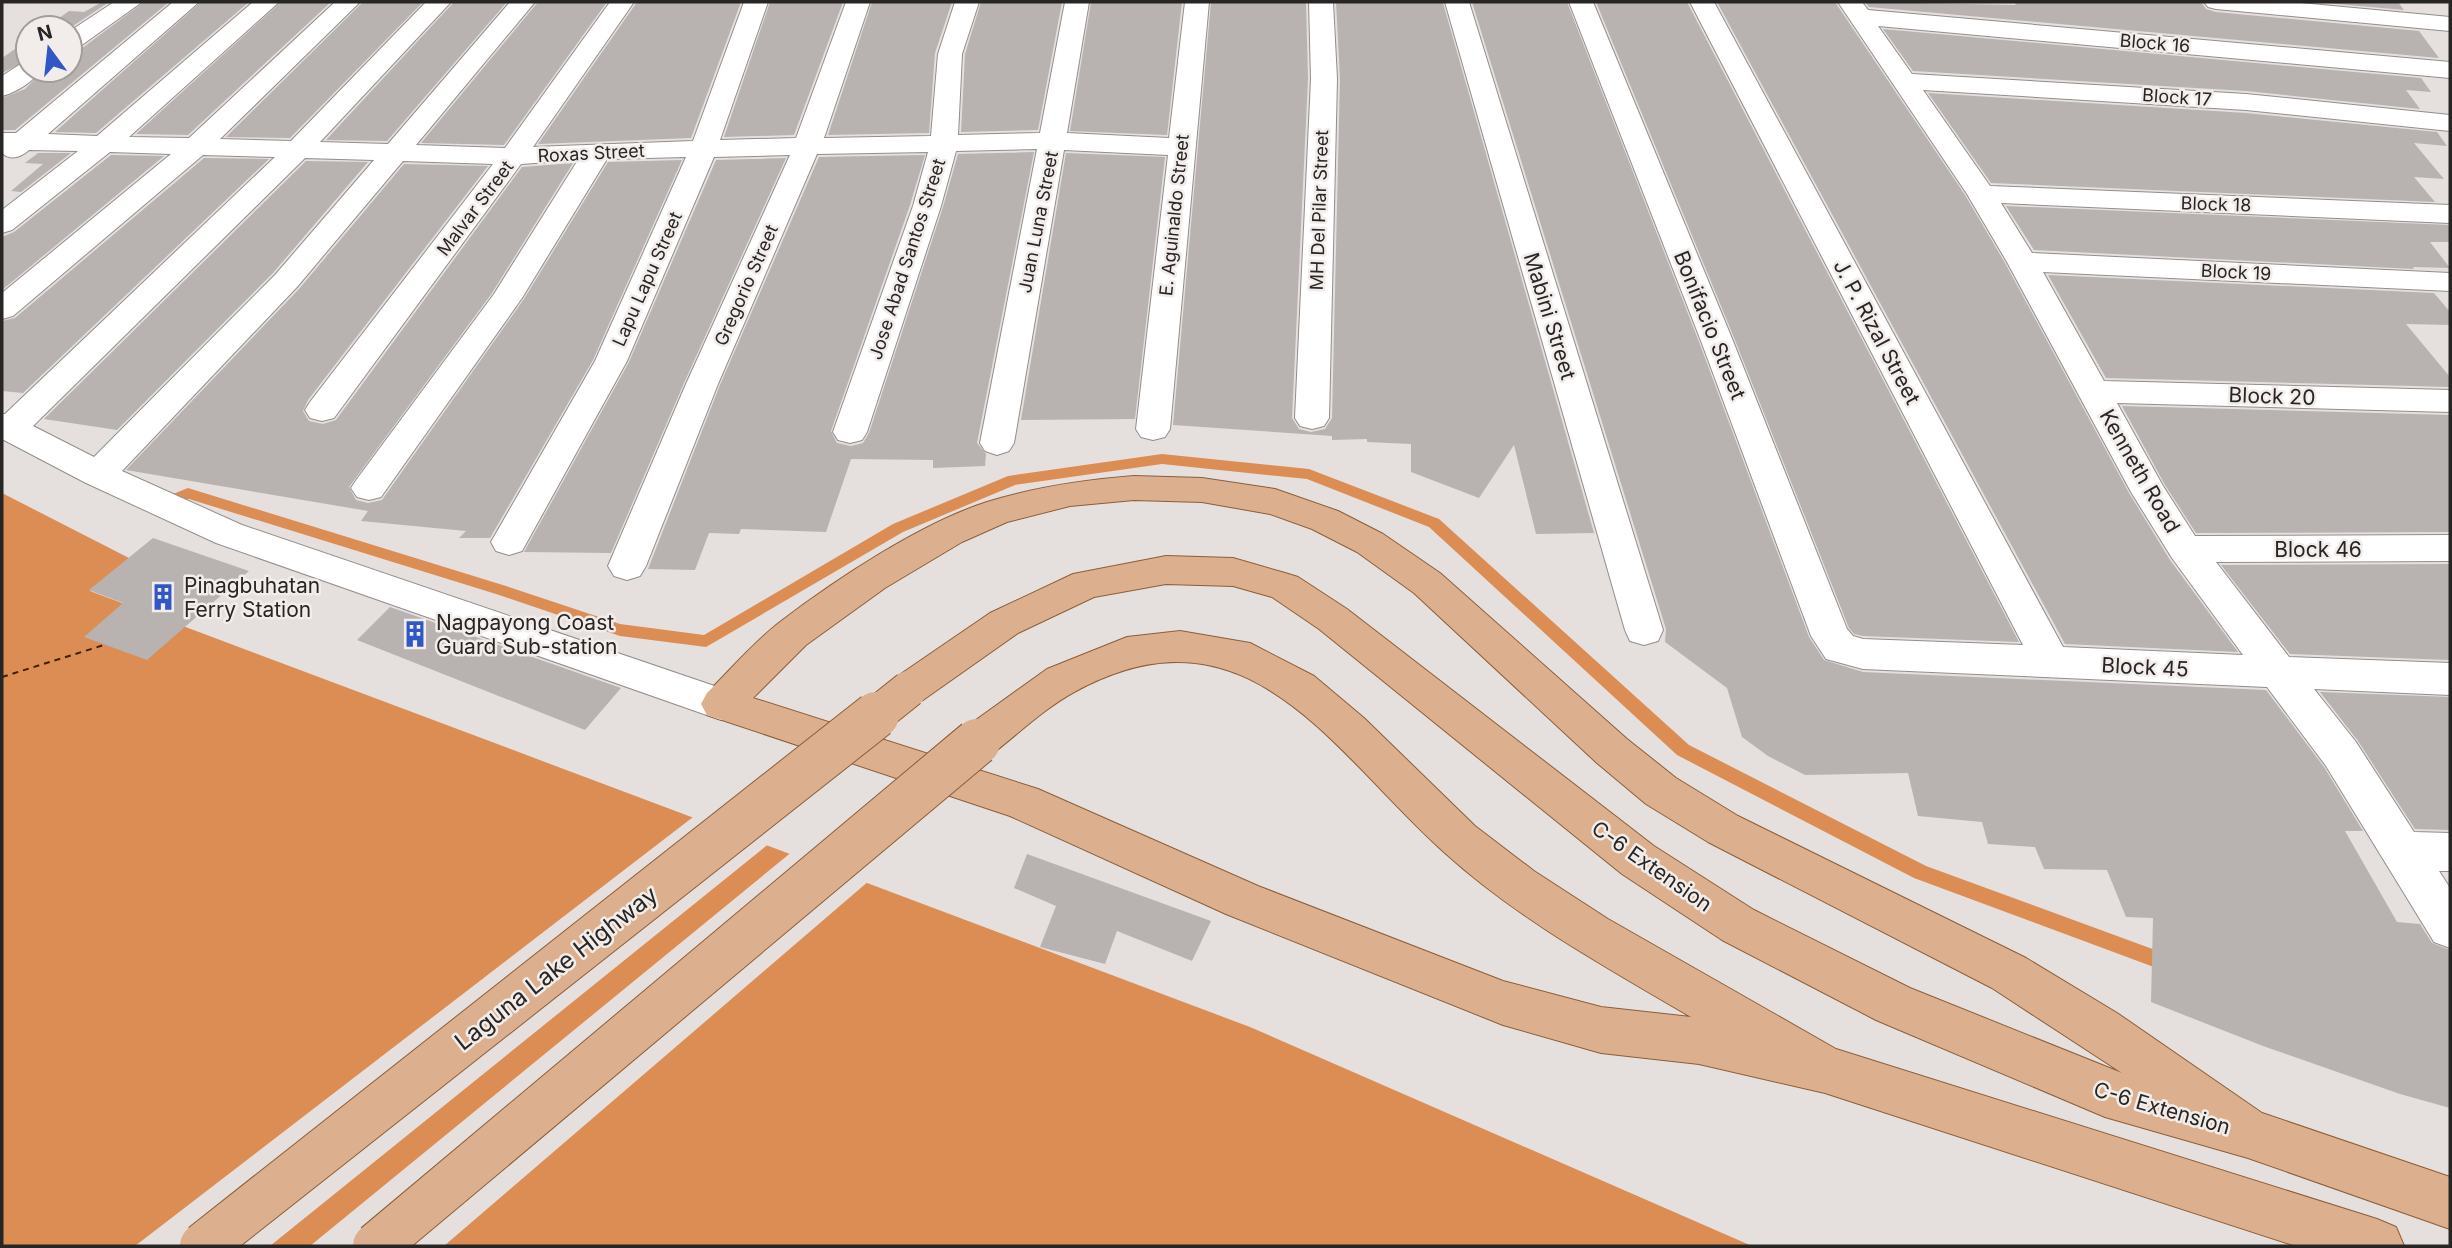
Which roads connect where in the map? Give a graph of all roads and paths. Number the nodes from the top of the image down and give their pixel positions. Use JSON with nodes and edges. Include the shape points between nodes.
{"nodes":[{"id":1,"x":130,"y":2,"type":"edge"},
{"id":2,"x":187,"y":2,"type":"edge"},
{"id":3,"x":267,"y":2,"type":"edge"},
{"id":4,"x":348,"y":2,"type":"edge"},
{"id":5,"x":439,"y":2,"type":"edge"},
{"id":6,"x":523,"y":2,"type":"edge"},
{"id":7,"x":622,"y":2,"type":"edge"},
{"id":8,"x":755,"y":2,"type":"edge"},
{"id":9,"x":858,"y":2,"type":"edge"},
{"id":10,"x":967,"y":2,"type":"edge"},
{"id":11,"x":1077,"y":2,"type":"edge"},
{"id":12,"x":1197,"y":2,"type":"edge"},
{"id":13,"x":1321,"y":2,"type":"edge"},
{"id":14,"x":1457,"y":2,"type":"edge"},
{"id":15,"x":1581,"y":2,"type":"edge"},
{"id":16,"x":1702,"y":2,"type":"edge"},
{"id":17,"x":2216,"y":2,"type":"edge"},
{"id":18,"x":1855,"y":9,"type":"edge"},
{"id":19,"x":2450,"y":24,"type":"edge"},
{"id":20,"x":84,"y":33,"type":"edge"},
{"id":21,"x":2450,"y":70,"type":"edge"},
{"id":22,"x":1903,"y":81,"type":"junction"},
{"id":23,"x":2450,"y":123,"type":"edge"},
{"id":24,"x":13,"y":141,"type":"edge"},
{"id":25,"x":1054,"y":141,"type":"junction"},
{"id":26,"x":104,"y":144,"type":"junction"},
{"id":27,"x":944,"y":145,"type":"junction"},
{"id":28,"x":197,"y":146,"type":"junction"},
{"id":29,"x":807,"y":147,"type":"junction"},
{"id":30,"x":1181,"y":147,"type":"junction"},
{"id":31,"x":704,"y":148,"type":"junction"},
{"id":32,"x":298,"y":150,"type":"junction"},
{"id":33,"x":598,"y":151,"type":"junction"},
{"id":34,"x":393,"y":154,"type":"junction"},
{"id":35,"x":513,"y":156,"type":"junction"},
{"id":36,"x":2,"y":158,"type":"edge"},
{"id":37,"x":1981,"y":194,"type":"junction"},
{"id":38,"x":2450,"y":214,"type":"edge"},
{"id":39,"x":2,"y":224,"type":"edge"},
{"id":40,"x":2022,"y":262,"type":"junction"},
{"id":41,"x":2450,"y":282,"type":"edge"},
{"id":42,"x":2,"y":309,"type":"edge"},
{"id":43,"x":2094,"y":392,"type":"junction"},
{"id":44,"x":2450,"y":401,"type":"edge"},
{"id":45,"x":322,"y":410,"type":"dead end"},
{"id":46,"x":1312,"y":418,"type":"dead end"},
{"id":47,"x":6,"y":427,"type":"edge"},
{"id":48,"x":1153,"y":429,"type":"dead end"},
{"id":49,"x":850,"y":432,"type":"dead end"},
{"id":50,"x":997,"y":443,"type":"dead end"},
{"id":51,"x":98,"y":474,"type":"junction"},
{"id":52,"x":369,"y":488,"type":"dead end"},
{"id":53,"x":509,"y":542,"type":"dead end"},
{"id":54,"x":2450,"y":548,"type":"edge"},
{"id":55,"x":2185,"y":549,"type":"junction"},
{"id":56,"x":627,"y":566,"type":"dead end"},
{"id":57,"x":1644,"y":630,"type":"dead end"},
{"id":58,"x":1840,"y":648,"type":"joint"},
{"id":59,"x":2051,"y":662,"type":"junction"},
{"id":60,"x":2280,"y":673,"type":"junction"},
{"id":61,"x":2450,"y":678,"type":"edge"},
{"id":62,"x":909,"y":689,"type":"joint"},
{"id":63,"x":720,"y":704,"type":"junction"},
{"id":64,"x":2404,"y":851,"type":"junction"},
{"id":65,"x":2450,"y":852,"type":"edge"},
{"id":66,"x":2450,"y":927,"type":"edge"},
{"id":67,"x":1825,"y":1069,"type":"junction"},
{"id":68,"x":2248,"y":1133,"type":"junction"},
{"id":69,"x":2450,"y":1203,"type":"edge"},
{"id":70,"x":203,"y":1246,"type":"edge"},
{"id":71,"x":376,"y":1246,"type":"edge"},
{"id":72,"x":2377,"y":1246,"type":"edge"}],
"edges":[{"from":1,"to":20,"type":"street"},
{"from":2,"to":24,"type":"street"},
{"from":3,"to":26,"type":"street"},
{"from":4,"to":28,"type":"street"},
{"from":5,"to":32,"type":"street"},
{"from":6,"to":34,"type":"street"},
{"from":7,"to":35,"type":"street","name":"Malvar Street"},
{"from":8,"to":31,"type":"street","name":"Lapu Lapu Street"},
{"from":9,"to":29,"type":"street","name":"Gregorio Street"},
{"from":10,"to":27,"type":"street","name":"Jose Abad Santos Street","via":[[950,54]]},
{"from":11,"to":25,"type":"street","name":"Juan Luna Street"},
{"from":12,"to":30,"type":"street","name":"E. Aguinaldo Street"},
{"from":13,"to":46,"type":"street","name":"MH Del Pilar Street","via":[[1324,79]]},
{"from":14,"to":57,"type":"street","name":"Mabini Street"},
{"from":15,"to":58,"type":"street","name":"Bonifacio Street","via":[[1830,636]]},
{"from":16,"to":59,"type":"street","name":"J. P. Rizal Street"},
{"from":17,"to":19,"type":"street"},
{"from":18,"to":21,"type":"street","name":"Block 16"},
{"from":18,"to":22,"type":"street","name":"Kenneth Road"},
{"from":22,"to":23,"type":"street","name":"Block 17","via":[[2246,102]]},
{"from":22,"to":37,"type":"street","name":"Kenneth Road"},
{"from":24,"to":26,"type":"street","name":"Roxas Street"},
{"from":24,"to":36,"type":"street"},
{"from":25,"to":27,"type":"street","name":"Roxas Street"},
{"from":25,"to":30,"type":"street","name":"Roxas Street"},
{"from":25,"to":50,"type":"street","name":"Juan Luna Street"},
{"from":26,"to":28,"type":"street","name":"Roxas Street"},
{"from":26,"to":39,"type":"street"},
{"from":27,"to":29,"type":"street","name":"Roxas Street"},
{"from":27,"to":49,"type":"street","name":"Jose Abad Santos Street"},
{"from":28,"to":32,"type":"street","name":"Roxas Street"},
{"from":28,"to":42,"type":"street"},
{"from":29,"to":31,"type":"street","name":"Roxas Street"},
{"from":29,"to":56,"type":"street","name":"Gregorio Street"},
{"from":30,"to":48,"type":"street","name":"E. Aguinaldo Street"},
{"from":31,"to":33,"type":"street","name":"Roxas Street"},
{"from":31,"to":53,"type":"street","name":"Lapu Lapu Street","via":[[611,361]]},
{"from":32,"to":34,"type":"street","name":"Roxas Street"},
{"from":32,"to":47,"type":"street"},
{"from":33,"to":35,"type":"street","name":"Roxas Street"},
{"from":33,"to":52,"type":"street","via":[[507,298]]},
{"from":34,"to":35,"type":"street","name":"Roxas Street"},
{"from":34,"to":51,"type":"street","via":[[279,289]]},
{"from":35,"to":45,"type":"street","name":"Malvar Street"},
{"from":37,"to":38,"type":"street","name":"Block 18"},
{"from":37,"to":40,"type":"street","name":"Kenneth Road"},
{"from":40,"to":41,"type":"street","name":"Block 19"},
{"from":40,"to":43,"type":"street","name":"Kenneth Road"},
{"from":43,"to":44,"type":"street","name":"Block 20"},
{"from":43,"to":55,"type":"street","name":"Kenneth Road"},
{"from":47,"to":51,"type":"street"},
{"from":51,"to":63,"type":"street","via":[[229,534]]},
{"from":54,"to":55,"type":"street","name":"Block 46"},
{"from":55,"to":60,"type":"street","name":"Kenneth Road"},
{"from":58,"to":59,"type":"street","name":"Block 45","via":[[1863,654]]},
{"from":59,"to":60,"type":"street","name":"Block 45"},
{"from":60,"to":61,"type":"street","name":"Block 45"},
{"from":60,"to":64,"type":"street","name":"Kenneth Road","via":[[2341,754]]},
{"from":62,"to":68,"type":"main road","name":"C-6 Extension","via":[[1004,623],[1086,584],[1166,570],[1233,572],[1285,587],[1333,619],[1638,860],[1738,925],[1893,1004],[2059,1075],[2105,1093]]},
{"from":62,"to":70,"type":"main road","name":"Laguna Lake Highway","bridge":true},
{"from":63,"to":67,"type":"main road","via":[[1023,802],[1242,900],[1503,1003],[1601,1030],[1699,1041]]},
{"from":63,"to":68,"type":"main road","via":[[792,634],[862,585],[949,533],[997,512],[1070,495],[1134,488],[1202,490],[1275,502],[1359,537],[1427,583],[1661,791],[1723,829],[2009,973],[2100,1029]]},
{"from":64,"to":65,"type":"street"},
{"from":64,"to":66,"type":"street","name":"Kenneth Road"},
{"from":67,"to":71,"type":"main road","bridge":true,"via":[[1592,934],[1518,885],[1460,839],[1300,687],[1236,654],[1180,646],[1127,652],[1062,680],[977,742]]},
{"from":67,"to":72,"type":"main road"},
{"from":68,"to":69,"type":"main road","name":"C-6 Extension"}]}
